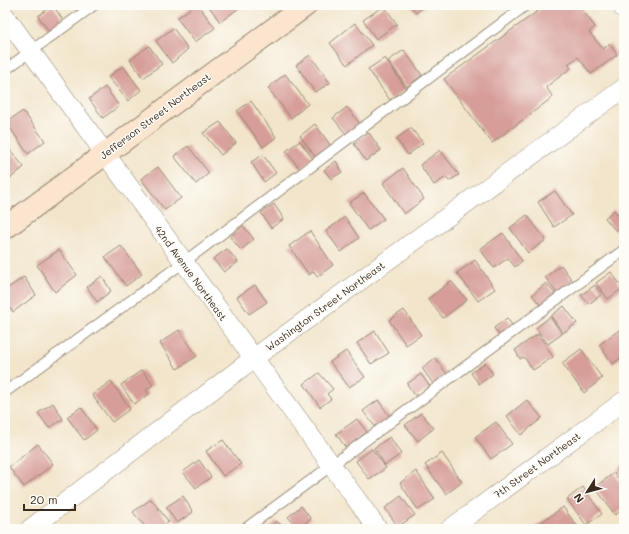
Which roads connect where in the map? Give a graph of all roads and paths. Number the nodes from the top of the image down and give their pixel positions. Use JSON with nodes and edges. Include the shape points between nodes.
{"nodes":[{"id":1,"x":94,"y":5,"type":"edge"},
{"id":2,"x":306,"y":5,"type":"edge"},
{"id":3,"x":526,"y":5,"type":"edge"},
{"id":4,"x":621,"y":5,"type":"edge"},
{"id":5,"x":624,"y":9,"type":"edge"},
{"id":6,"x":5,"y":16,"type":"edge"},
{"id":7,"x":31,"y":52,"type":"junction"},
{"id":8,"x":5,"y":70,"type":"edge"},
{"id":9,"x":624,"y":88,"type":"edge"},
{"id":10,"x":105,"y":154,"type":"junction"},
{"id":11,"x":5,"y":228,"type":"edge"},
{"id":12,"x":624,"y":250,"type":"edge"},
{"id":13,"x":184,"y":262,"type":"junction"},
{"id":14,"x":254,"y":358,"type":"junction"},
{"id":15,"x":5,"y":392,"type":"edge"},
{"id":16,"x":624,"y":401,"type":"edge"},
{"id":17,"x":332,"y":465,"type":"junction"},
{"id":18,"x":30,"y":529,"type":"edge"},
{"id":19,"x":245,"y":529,"type":"edge"},
{"id":20,"x":378,"y":529,"type":"edge"},
{"id":21,"x":450,"y":529,"type":"edge"}],
"edges":[{"from":1,"to":7,"type":"lane"},
{"from":2,"to":10,"type":"street","name":"Jefferson Street Northeast"},
{"from":3,"to":13,"type":"lane"},
{"from":4,"to":5,"type":"street"},
{"from":6,"to":7,"type":"street","name":"42nd Avenue Northeast"},
{"from":7,"to":8,"type":"lane"},
{"from":7,"to":10,"type":"street","name":"42nd Avenue Northeast"},
{"from":9,"to":14,"type":"street","name":"Washington Street Northeast"},
{"from":10,"to":11,"type":"street","name":"Jefferson Street Northeast"},
{"from":10,"to":13,"type":"street","name":"42nd Avenue Northeast"},
{"from":12,"to":17,"type":"lane"},
{"from":13,"to":14,"type":"street","name":"42nd Avenue Northeast"},
{"from":13,"to":15,"type":"lane"},
{"from":14,"to":17,"type":"street","name":"42nd Avenue Northeast"},
{"from":14,"to":18,"type":"street","name":"Washington Street Northeast"},
{"from":16,"to":21,"type":"street","name":"7th Street Northeast"},
{"from":17,"to":19,"type":"lane"},
{"from":17,"to":20,"type":"street","name":"42nd Avenue Northeast"}]}
